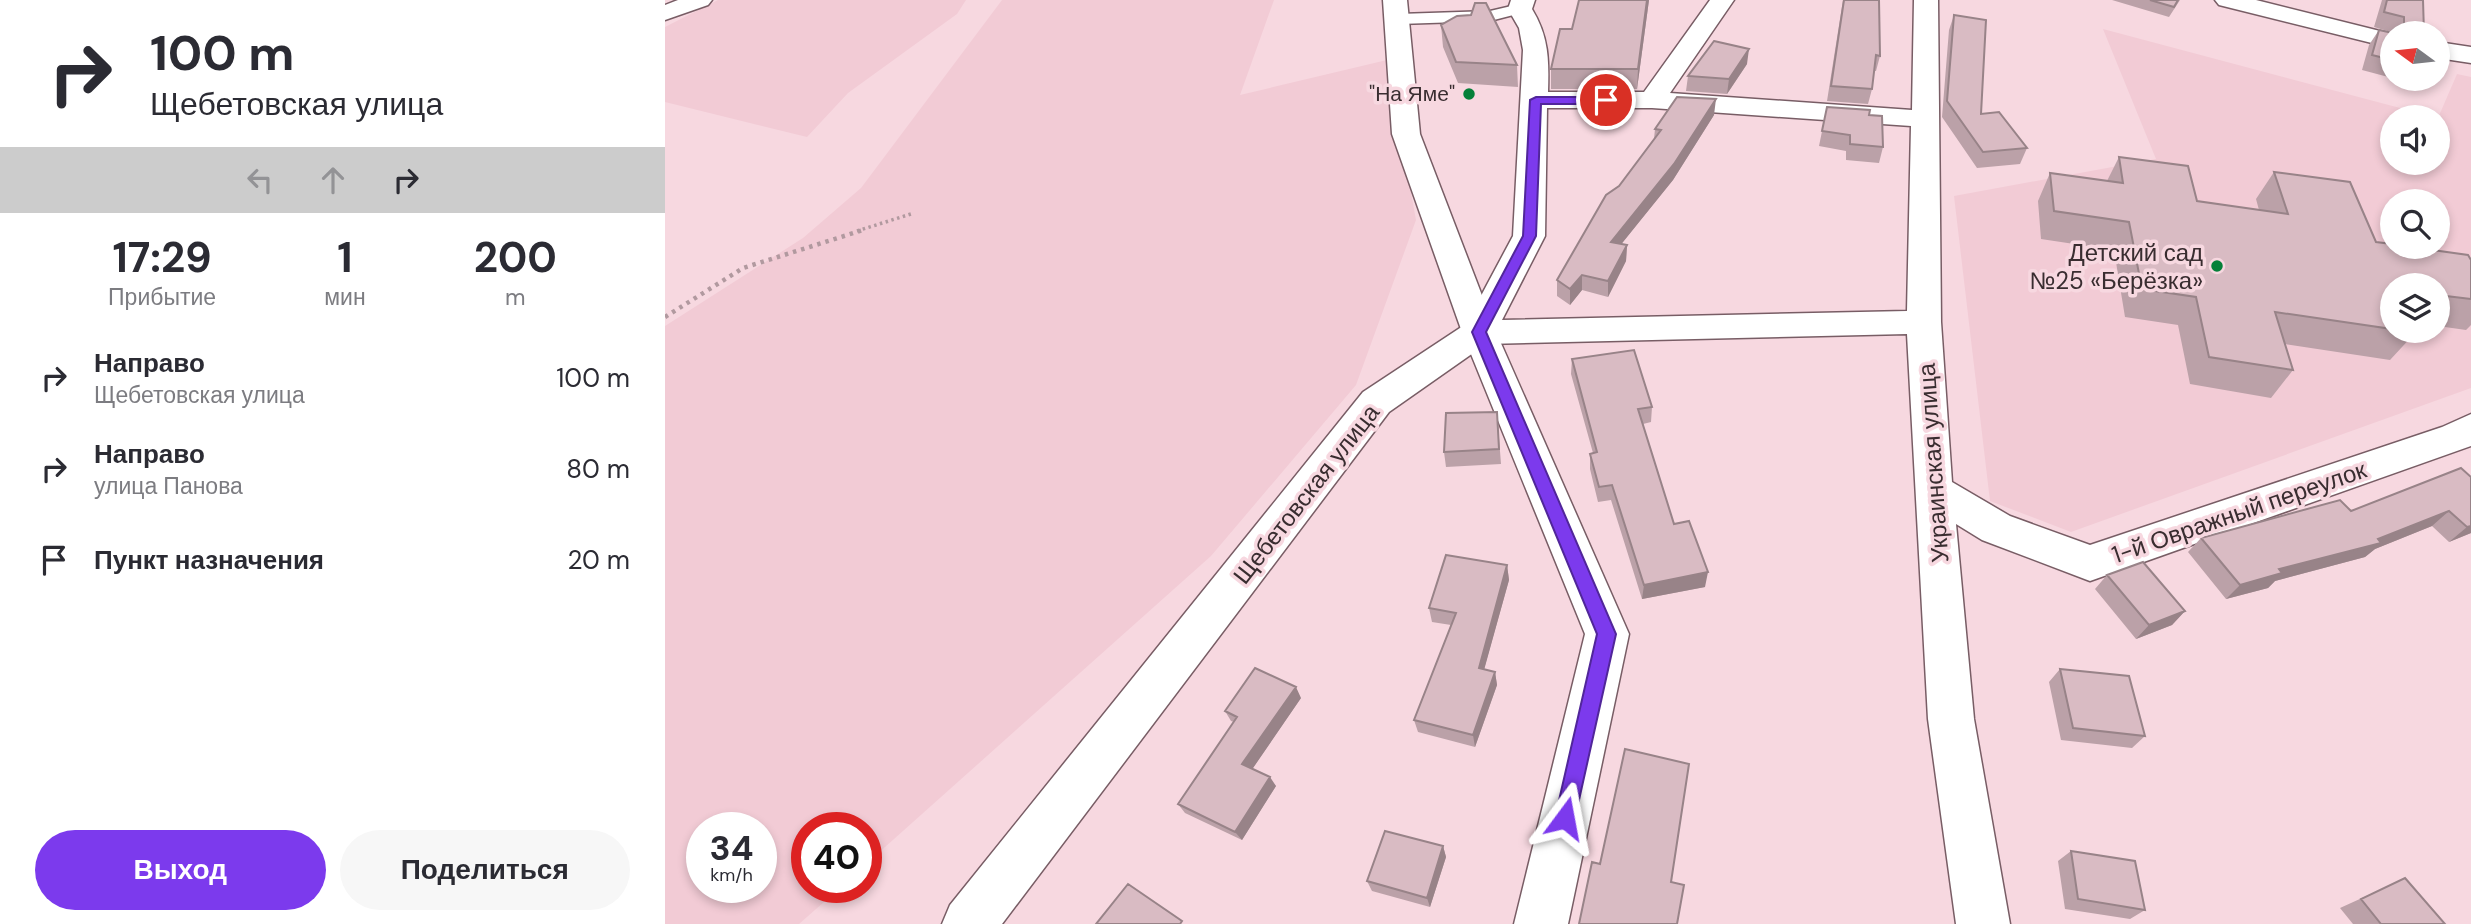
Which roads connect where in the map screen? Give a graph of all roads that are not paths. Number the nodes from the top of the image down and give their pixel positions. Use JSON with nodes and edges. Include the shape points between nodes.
{"nodes":[{"id":1,"x":699,"y":0,"type":"edge"},
{"id":2,"x":1721,"y":0,"type":"edge"},
{"id":3,"x":1926,"y":0,"type":"edge"},
{"id":4,"x":2227,"y":0,"type":"edge"},
{"id":5,"x":1521,"y":4,"type":"edge"},
{"id":6,"x":1397,"y":9,"type":"edge"},
{"id":7,"x":665,"y":13,"type":"edge"},
{"id":8,"x":2380,"y":38,"type":"edge"},
{"id":9,"x":2450,"y":52,"type":"edge"},
{"id":10,"x":2471,"y":55,"type":"edge"},
{"id":11,"x":1536,"y":100,"type":"junction"},
{"id":12,"x":1652,"y":100,"type":"junction"},
{"id":13,"x":1925,"y":119,"type":"junction"},
{"id":14,"x":1924,"y":322,"type":"junction"},
{"id":15,"x":1479,"y":332,"type":"junction"},
{"id":16,"x":2466,"y":438,"type":"edge"},
{"id":17,"x":1933,"y":490,"type":"junction"},
{"id":18,"x":969,"y":924,"type":"edge"},
{"id":19,"x":1541,"y":924,"type":"edge"},
{"id":20,"x":1983,"y":924,"type":"edge"}],
"edges":[{"from":1,"to":7,"type":"street"},
{"from":2,"to":12,"type":"street"},
{"from":3,"to":13,"type":"street","name":"Украинская улица"},
{"from":4,"to":8,"type":"street"},
{"from":5,"to":6,"type":"lane","via":[[1490,16]]},
{"from":5,"to":11,"type":"street","name":"Щебетовская улица","via":[[1536,50]]},
{"from":6,"to":15,"type":"street","via":[[1406,134]]},
{"from":9,"to":10,"type":"street"},
{"from":11,"to":12,"type":"street"},
{"from":11,"to":15,"type":"street","name":"Щебетовская улица","via":[[1529,236]]},
{"from":12,"to":13,"type":"street"},
{"from":13,"to":14,"type":"street","name":"Украинская улица"},
{"from":14,"to":15,"type":"street"},
{"from":14,"to":17,"type":"street","name":"Украинская улица"},
{"from":15,"to":18,"type":"street","name":"Щебетовская улица","via":[[1376,402]]},
{"from":15,"to":19,"type":"street","via":[[1607,634]]},
{"from":16,"to":17,"type":"street","name":"1-й Овражный переулок","via":[[2090,563],[1996,528]]},
{"from":17,"to":20,"type":"street","name":"Украинская улица","via":[[1951,719]]}]}
